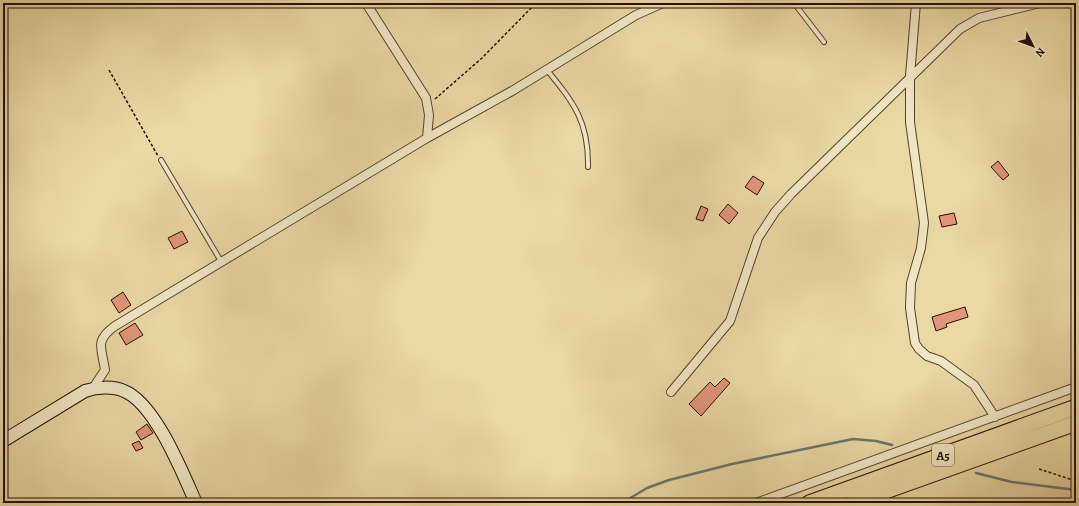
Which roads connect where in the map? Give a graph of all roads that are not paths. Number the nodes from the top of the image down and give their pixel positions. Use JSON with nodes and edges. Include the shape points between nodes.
{"nodes":[{"id":1,"x":366,"y":3,"type":"edge"},
{"id":2,"x":663,"y":3,"type":"edge"},
{"id":3,"x":794,"y":3,"type":"edge"},
{"id":4,"x":916,"y":3,"type":"edge"},
{"id":5,"x":1040,"y":3,"type":"edge"},
{"id":6,"x":824,"y":42,"type":"dead end"},
{"id":7,"x":546,"y":70,"type":"junction"},
{"id":8,"x":910,"y":76,"type":"junction"},
{"id":9,"x":427,"y":138,"type":"junction"},
{"id":10,"x":160,"y":160,"type":"road end"},
{"id":11,"x":588,"y":167,"type":"dead end"},
{"id":12,"x":222,"y":263,"type":"junction"},
{"id":13,"x":1076,"y":386,"type":"edge"},
{"id":14,"x":93,"y":388,"type":"junction"},
{"id":15,"x":670,"y":392,"type":"dead end"},
{"id":16,"x":1076,"y":407,"type":"edge"},
{"id":17,"x":995,"y":417,"type":"junction"},
{"id":18,"x":1076,"y":422,"type":"edge"},
{"id":19,"x":3,"y":440,"type":"edge"},
{"id":20,"x":196,"y":503,"type":"edge"},
{"id":21,"x":756,"y":503,"type":"edge"},
{"id":22,"x":809,"y":503,"type":"edge"},
{"id":23,"x":852,"y":503,"type":"edge"}],
"edges":[{"from":1,"to":9,"type":"street","via":[[425,94],[428,104]]},
{"from":2,"to":7,"type":"street","via":[[636,15]]},
{"from":3,"to":6,"type":"lane"},
{"from":4,"to":8,"type":"street"},
{"from":5,"to":8,"type":"street","via":[[979,18],[968,24],[947,40]]},
{"from":7,"to":9,"type":"street"},
{"from":7,"to":11,"type":"lane","via":[[579,114],[586,132]]},
{"from":8,"to":15,"type":"street","via":[[775,212],[758,238],[730,321]]},
{"from":8,"to":17,"type":"street","via":[[910,122],[924,223],[921,248],[911,283],[910,308],[915,343],[927,356],[941,361],[974,385]]},
{"from":9,"to":12,"type":"street"},
{"from":10,"to":12,"type":"lane"},
{"from":12,"to":14,"type":"street","via":[[106,332],[101,344],[104,372]]},
{"from":13,"to":17,"type":"street"},
{"from":14,"to":19,"type":"street","via":[[57,406]]},
{"from":14,"to":20,"type":"street","via":[[124,391],[150,414],[173,453]]},
{"from":16,"to":22,"type":"highway","number":"Α5"},
{"from":17,"to":21,"type":"street"},
{"from":18,"to":23,"type":"highway","number":"Α5"}]}
